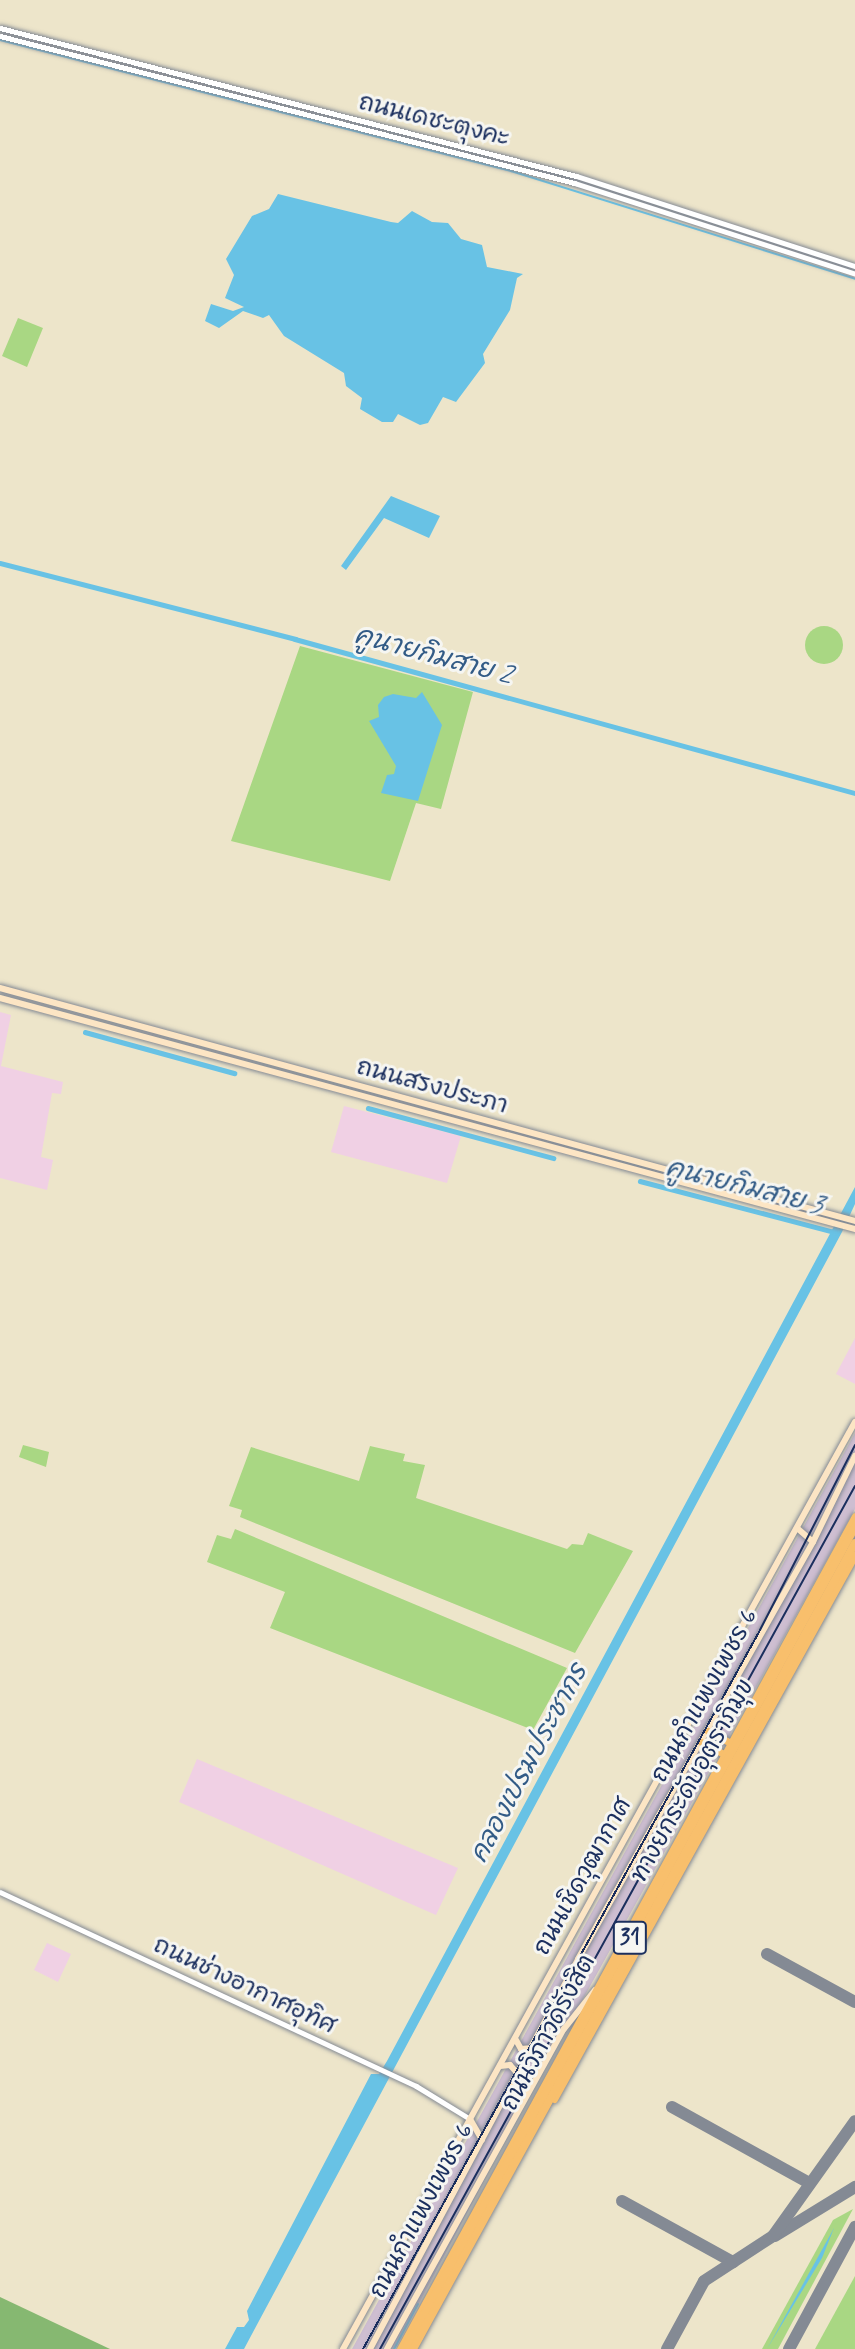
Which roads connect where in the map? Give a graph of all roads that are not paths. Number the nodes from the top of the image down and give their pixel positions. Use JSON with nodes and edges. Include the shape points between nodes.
{"nodes":[{"id":1,"x":0,"y":28,"type":"edge"},
{"id":2,"x":0,"y":36,"type":"edge"},
{"id":3,"x":111,"y":56,"type":"junction"},
{"id":4,"x":109,"y":64,"type":"junction"},
{"id":5,"x":727,"y":225,"type":"junction"},
{"id":6,"x":724,"y":232,"type":"junction"},
{"id":7,"x":855,"y":266,"type":"edge"},
{"id":8,"x":855,"y":274,"type":"edge"},
{"id":9,"x":0,"y":988,"type":"edge"},
{"id":10,"x":0,"y":998,"type":"edge"},
{"id":11,"x":498,"y":1125,"type":"junction"},
{"id":12,"x":495,"y":1134,"type":"junction"},
{"id":13,"x":834,"y":1219,"type":"junction"},
{"id":14,"x":855,"y":1221,"type":"edge"},
{"id":15,"x":855,"y":1229,"type":"edge"},
{"id":16,"x":855,"y":1422,"type":"edge"},
{"id":17,"x":855,"y":1449,"type":"edge"},
{"id":18,"x":855,"y":1457,"type":"edge"},
{"id":19,"x":812,"y":1503,"type":"junction"},
{"id":20,"x":831,"y":1503,"type":"junction"},
{"id":21,"x":827,"y":1511,"type":"junction"},
{"id":22,"x":855,"y":1516,"type":"edge"},
{"id":23,"x":855,"y":1527,"type":"edge"},
{"id":24,"x":797,"y":1528,"type":"junction"},
{"id":25,"x":813,"y":1542,"type":"junction"},
{"id":26,"x":855,"y":1543,"type":"edge"},
{"id":27,"x":855,"y":1555,"type":"edge"},
{"id":28,"x":708,"y":1731,"type":"junction"},
{"id":29,"x":701,"y":1742,"type":"junction"},
{"id":30,"x":731,"y":1743,"type":"junction"},
{"id":31,"x":725,"y":1755,"type":"junction"},
{"id":32,"x":0,"y":1892,"type":"edge"},
{"id":33,"x":594,"y":1990,"type":"junction"},
{"id":34,"x":516,"y":2040,"type":"junction"},
{"id":35,"x":533,"y":2048,"type":"junction"},
{"id":36,"x":500,"y":2066,"type":"junction"},
{"id":37,"x":519,"y":2075,"type":"junction"},
{"id":38,"x":478,"y":2106,"type":"junction"},
{"id":39,"x":470,"y":2119,"type":"junction"},
{"id":40,"x":477,"y":2129,"type":"junction"},
{"id":41,"x":482,"y":2140,"type":"junction"},
{"id":42,"x":343,"y":2349,"type":"edge"},
{"id":43,"x":370,"y":2349,"type":"edge"},
{"id":44,"x":387,"y":2349,"type":"edge"},
{"id":45,"x":403,"y":2349,"type":"edge"},
{"id":46,"x":415,"y":2349,"type":"edge"}],
"edges":[{"from":1,"to":3,"type":"street","name":"ถนนเดชะตุงคะ"},
{"from":2,"to":4,"type":"street","name":"ถนนเดชะตุงคะ"},
{"from":3,"to":4,"type":"street"},
{"from":3,"to":5,"type":"street","name":"ถนนเดชะตุงคะ","via":[[576,176]]},
{"from":4,"to":6,"type":"street","name":"ถนนเดชะตุงคะ","via":[[574,183]]},
{"from":5,"to":6,"type":"street"},
{"from":5,"to":7,"type":"street","name":"ถนนเดชะตุงคะ"},
{"from":6,"to":8,"type":"street","name":"ถนนเดชะตุงคะ"},
{"from":9,"to":11,"type":"main road","name":"ถนนสรงประภา"},
{"from":10,"to":12,"type":"main road","name":"ถนนสรงประภา"},
{"from":11,"to":12,"type":"main road"},
{"from":11,"to":13,"type":"main road","name":"ถนนสรงประภา"},
{"from":12,"to":13,"type":"main road","name":"ถนนสรงประภา"},
{"from":13,"to":14,"type":"main road","name":"ถนนสรงประภา"},
{"from":13,"to":15,"type":"main road","name":"ถนนสรงประภา"},
{"from":16,"to":19,"type":"main road","name":"ถนนเชิดวุฒากาศ"},
{"from":17,"to":20,"type":"main road","name":"ถนนกำแพงเพชร 6"},
{"from":18,"to":20,"type":"main road","name":"ถนนกำแพงเพชร 6"},
{"from":19,"to":21,"type":"main road"},
{"from":19,"to":24,"type":"main road","name":"ถนนเชิดวุฒากาศ"},
{"from":20,"to":21,"type":"main road","name":"ถนนกำแพงเพชร 6"},
{"from":21,"to":25,"type":"main road","name":"ถนนกำแพงเพชร 6"},
{"from":22,"to":30,"type":"highway","name":"ถนนวิภาวดีรังสิต","number":"31"},
{"from":23,"to":45,"type":"highway","name":"ทางยกระดับอุตราภิมุข","number":"31"},
{"from":24,"to":25,"type":"main road"},
{"from":24,"to":34,"type":"main road","name":"ถนนเชิดวุฒากาศ"},
{"from":25,"to":28,"type":"main road","name":"ถนนกำแพงเพชร 6"},
{"from":26,"to":46,"type":"highway","name":"ทางยกระดับอุตราภิมุข","number":"31"},
{"from":27,"to":46,"type":"highway","name":"ถนนวิภาวดีรังสิต","number":"31"},
{"from":28,"to":29,"type":"main road","name":"ถนนกำแพงเพชร 6"},
{"from":28,"to":30,"type":"highway"},
{"from":29,"to":31,"type":"highway"},
{"from":29,"to":35,"type":"main road","name":"ถนนกำแพงเพชร 6"},
{"from":30,"to":31,"type":"highway","name":"ถนนวิภาวดีรังสิต","number":"31"},
{"from":31,"to":33,"type":"highway","name":"ถนนวิภาวดีรังสิต","number":"31"},
{"from":32,"to":39,"type":"street","name":"ถนนช่างอากาศอุทิศ","via":[[397,2077]]},
{"from":33,"to":44,"type":"main road","via":[[564,2029]]},
{"from":33,"to":45,"type":"highway","name":"ถนนวิภาวดีรังสิต","number":"31"},
{"from":34,"to":35,"type":"main road","via":[[522,2049]]},
{"from":34,"to":36,"type":"main road","name":"ถนนเชิดวุฒากาศ"},
{"from":35,"to":37,"type":"main road","name":"ถนนกำแพงเพชร 6"},
{"from":36,"to":37,"type":"main road","via":[[510,2065]]},
{"from":36,"to":38,"type":"main road","name":"ถนนเชิดวุฒากาศ"},
{"from":37,"to":41,"type":"main road","name":"ถนนกำแพงเพชร 6"},
{"from":38,"to":39,"type":"main road","name":"ถนนเชิดวุฒากาศ"},
{"from":38,"to":40,"type":"main road"},
{"from":39,"to":40,"type":"main road"},
{"from":39,"to":42,"type":"main road","name":"ถนนเชิดวุฒากาศ"},
{"from":40,"to":41,"type":"main road"},
{"from":41,"to":43,"type":"main road","name":"ถนนกำแพงเพชร 6"}]}
